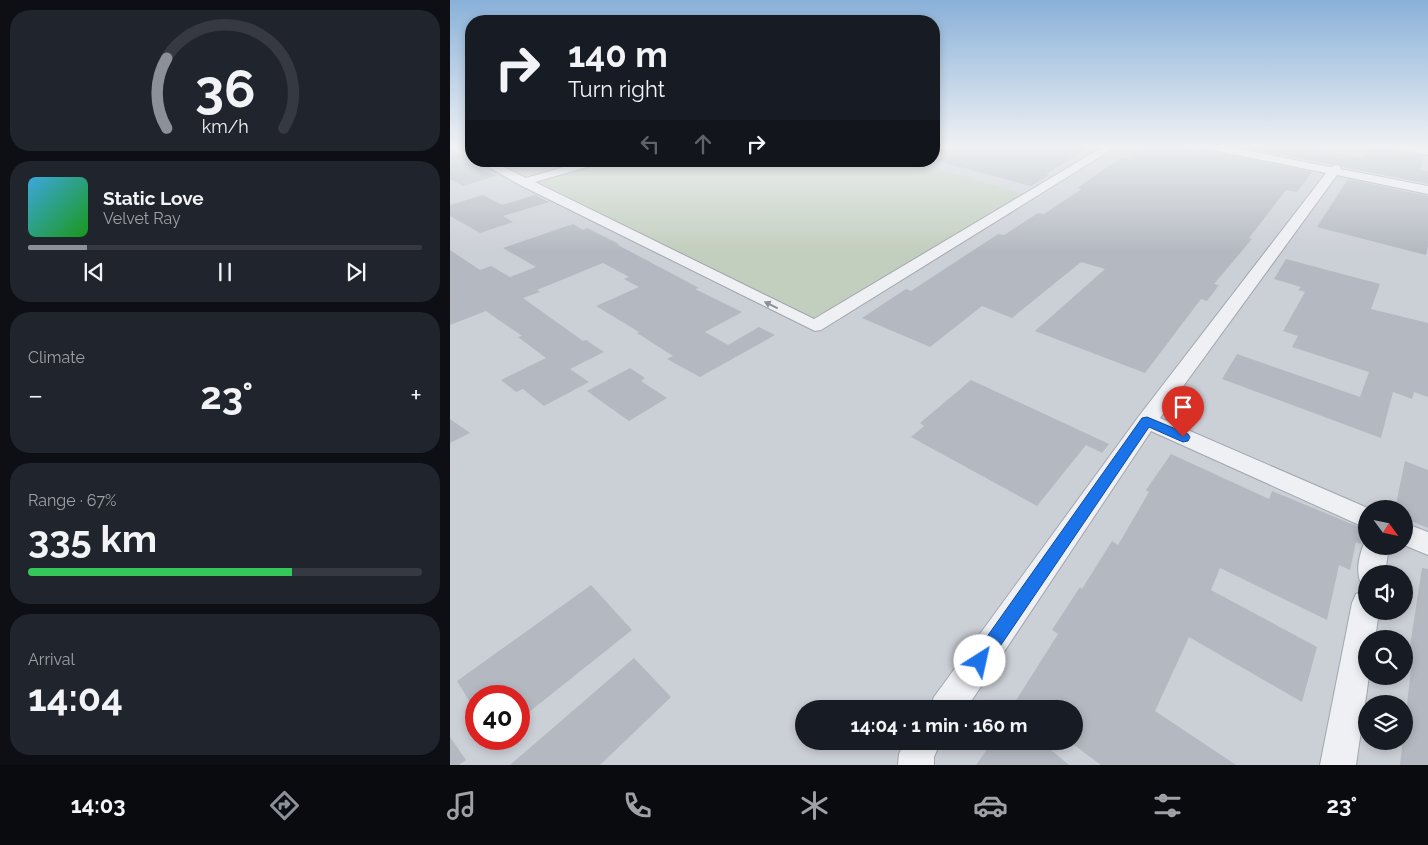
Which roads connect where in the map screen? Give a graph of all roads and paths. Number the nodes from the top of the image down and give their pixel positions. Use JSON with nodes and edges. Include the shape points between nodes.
{"nodes":[{"id":1,"x":531,"y":181,"type":"edge"},
{"id":2,"x":532,"y":181,"type":"edge"},
{"id":3,"x":1055,"y":181,"type":"edge"},
{"id":4,"x":1327,"y":181,"type":"edge"},
{"id":5,"x":1385,"y":181,"type":"edge"},
{"id":6,"x":1397,"y":181,"type":"edge"},
{"id":7,"x":1428,"y":186,"type":"edge"},
{"id":8,"x":1428,"y":190,"type":"edge"},
{"id":9,"x":828,"y":319,"type":"junction"},
{"id":10,"x":1147,"y":421,"type":"junction"},
{"id":11,"x":1358,"y":514,"type":"edge"},
{"id":12,"x":1413,"y":538,"type":"edge"},
{"id":13,"x":1428,"y":544,"type":"edge"},
{"id":14,"x":1364,"y":620,"type":"edge"},
{"id":15,"x":952,"y":700,"type":"edge"},
{"id":16,"x":919,"y":750,"type":"edge"},
{"id":17,"x":1345,"y":762,"type":"edge"},
{"id":18,"x":916,"y":765,"type":"edge"}],
"edges":[{"from":9,"to":1,"type":"street","one_way":true,"via":[[815,326]]},
{"from":2,"to":9,"type":"street"},
{"from":3,"to":9,"type":"street"},
{"from":4,"to":10,"type":"street"},
{"from":5,"to":8,"type":"street"},
{"from":6,"to":7,"type":"street"},
{"from":10,"to":11,"type":"street"},
{"from":10,"to":15,"type":"street"},
{"from":12,"to":13,"type":"street"},
{"from":14,"to":17,"type":"street"},
{"from":16,"to":18,"type":"street"}]}
